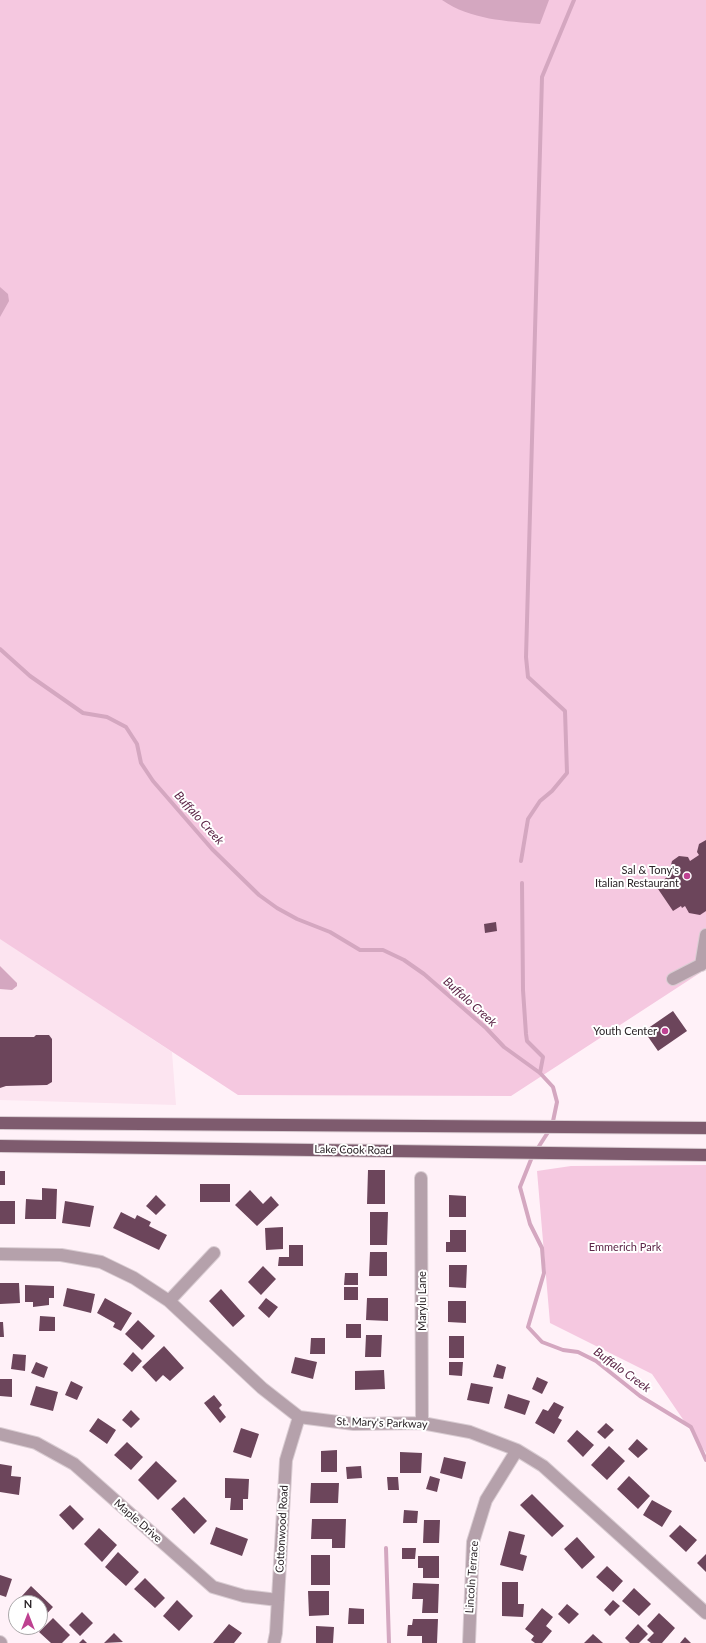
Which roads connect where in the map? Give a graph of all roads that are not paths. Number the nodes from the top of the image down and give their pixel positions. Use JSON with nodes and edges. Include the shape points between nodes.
{"nodes":[{"id":1,"x":706,"y":935,"type":"edge"},
{"id":2,"x":704,"y":963,"type":"edge"},
{"id":3,"x":673,"y":978,"type":"dead end"},
{"id":4,"x":0,"y":1122,"type":"edge"},
{"id":5,"x":706,"y":1128,"type":"edge"},
{"id":6,"x":0,"y":1146,"type":"edge"},
{"id":7,"x":706,"y":1155,"type":"edge"},
{"id":8,"x":421,"y":1178,"type":"dead end"},
{"id":9,"x":214,"y":1253,"type":"dead end"},
{"id":10,"x":0,"y":1254,"type":"edge"},
{"id":11,"x":169,"y":1301,"type":"junction"},
{"id":12,"x":300,"y":1416,"type":"junction"},
{"id":13,"x":422,"y":1423,"type":"junction"},
{"id":14,"x":0,"y":1434,"type":"edge"},
{"id":15,"x":517,"y":1450,"type":"junction"},
{"id":16,"x":278,"y":1600,"type":"junction"},
{"id":17,"x":706,"y":1613,"type":"edge"},
{"id":18,"x":472,"y":1641,"type":"edge"},
{"id":19,"x":274,"y":1643,"type":"edge"}],
"edges":[{"from":1,"to":2,"type":"street"},
{"from":2,"to":3,"type":"street"},
{"from":4,"to":5,"type":"main road"},
{"from":6,"to":7,"type":"main road","name":"Lake Cook Road"},
{"from":8,"to":13,"type":"street","name":"Marylu Lane"},
{"from":9,"to":11,"type":"street"},
{"from":10,"to":11,"type":"street","name":"St. Mary's Parkway","via":[[60,1255],[101,1262],[134,1278]]},
{"from":11,"to":12,"type":"street","name":"St. Mary's Parkway","via":[[262,1388]]},
{"from":12,"to":13,"type":"street","name":"St. Mary's Parkway","via":[[354,1424]]},
{"from":12,"to":16,"type":"street","name":"Cottonwood Road","via":[[286,1460]]},
{"from":13,"to":15,"type":"street","name":"St. Mary's Parkway","via":[[470,1432]]},
{"from":14,"to":16,"type":"street","name":"Maple Drive","via":[[36,1443],[74,1464],[213,1587],[244,1596]]},
{"from":15,"to":17,"type":"street","name":"St. Mary's Parkway","via":[[543,1466]]},
{"from":15,"to":18,"type":"street","name":"Lincoln Terrace","via":[[486,1500],[473,1542]]},
{"from":16,"to":19,"type":"street","name":"Cottonwood Road"}]}
